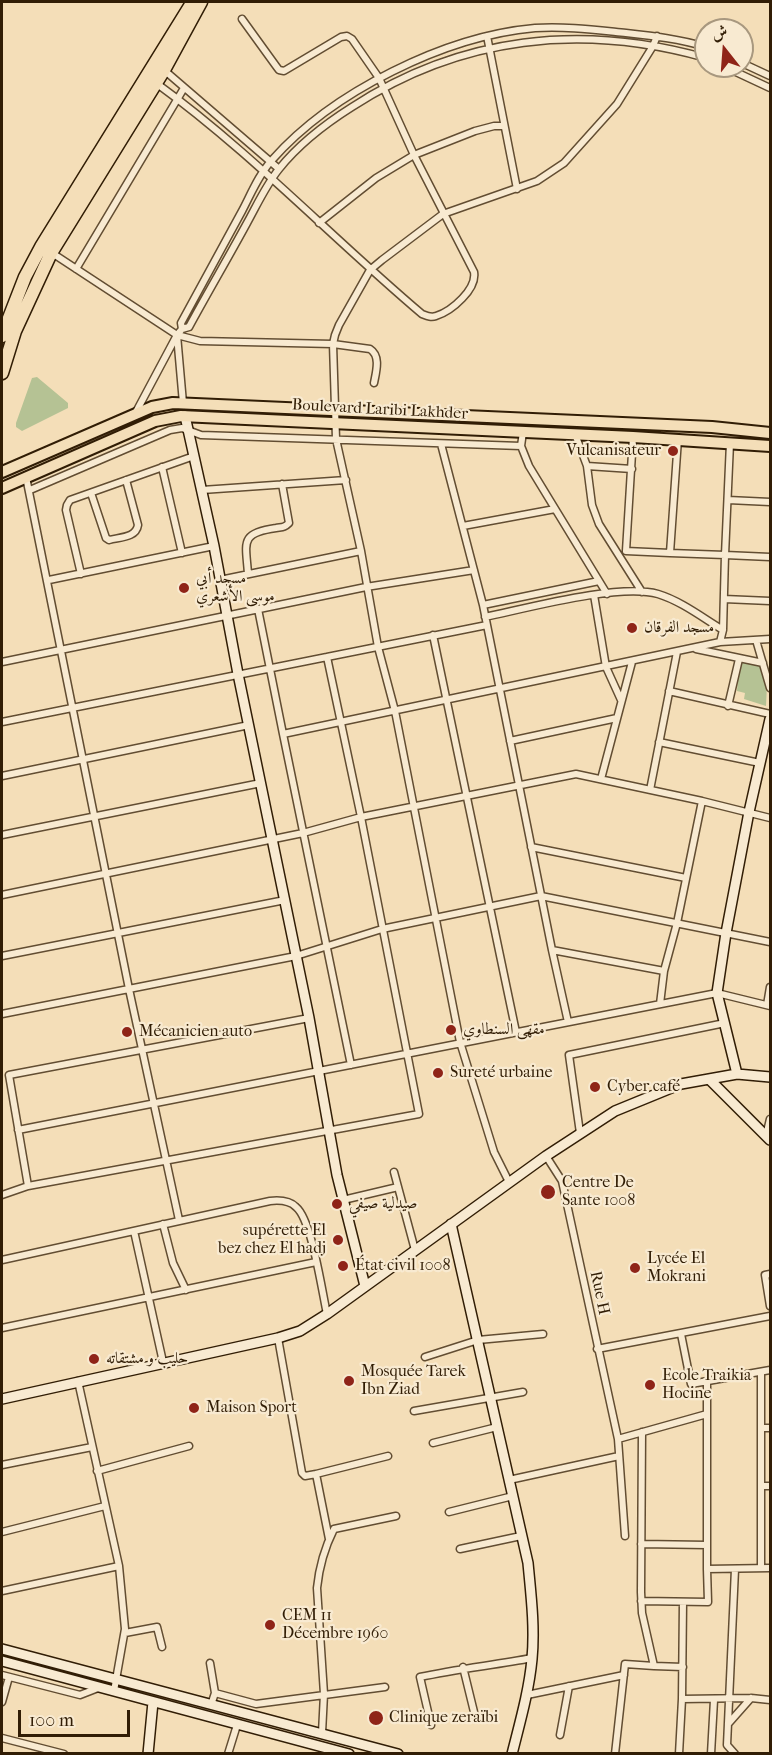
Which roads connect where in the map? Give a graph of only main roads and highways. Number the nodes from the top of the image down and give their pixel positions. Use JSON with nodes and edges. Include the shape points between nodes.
{"nodes":[{"id":1,"x":192,"y":2,"type":"edge"},
{"id":2,"x":201,"y":2,"type":"edge"},
{"id":3,"x":46,"y":250,"type":"junction"},
{"id":4,"x":2,"y":336,"type":"edge"},
{"id":5,"x":2,"y":370,"type":"edge"},
{"id":6,"x":771,"y":433,"type":"edge"},
{"id":7,"x":771,"y":446,"type":"edge"},
{"id":8,"x":2,"y":472,"type":"edge"},
{"id":9,"x":2,"y":488,"type":"edge"}],
"edges":[{"from":1,"to":3,"type":"highway"},
{"from":2,"to":3,"type":"highway","via":[[156,83]]},
{"from":3,"to":4,"type":"highway","via":[[25,278]]},
{"from":3,"to":5,"type":"highway"},
{"from":6,"to":8,"type":"main road","name":"Boulevard Laribi Lakhder","via":[[712,427],[163,404]]},
{"from":7,"to":9,"type":"main road","name":"Boulevard Laribi Lakhder","via":[[174,416]]}]}
